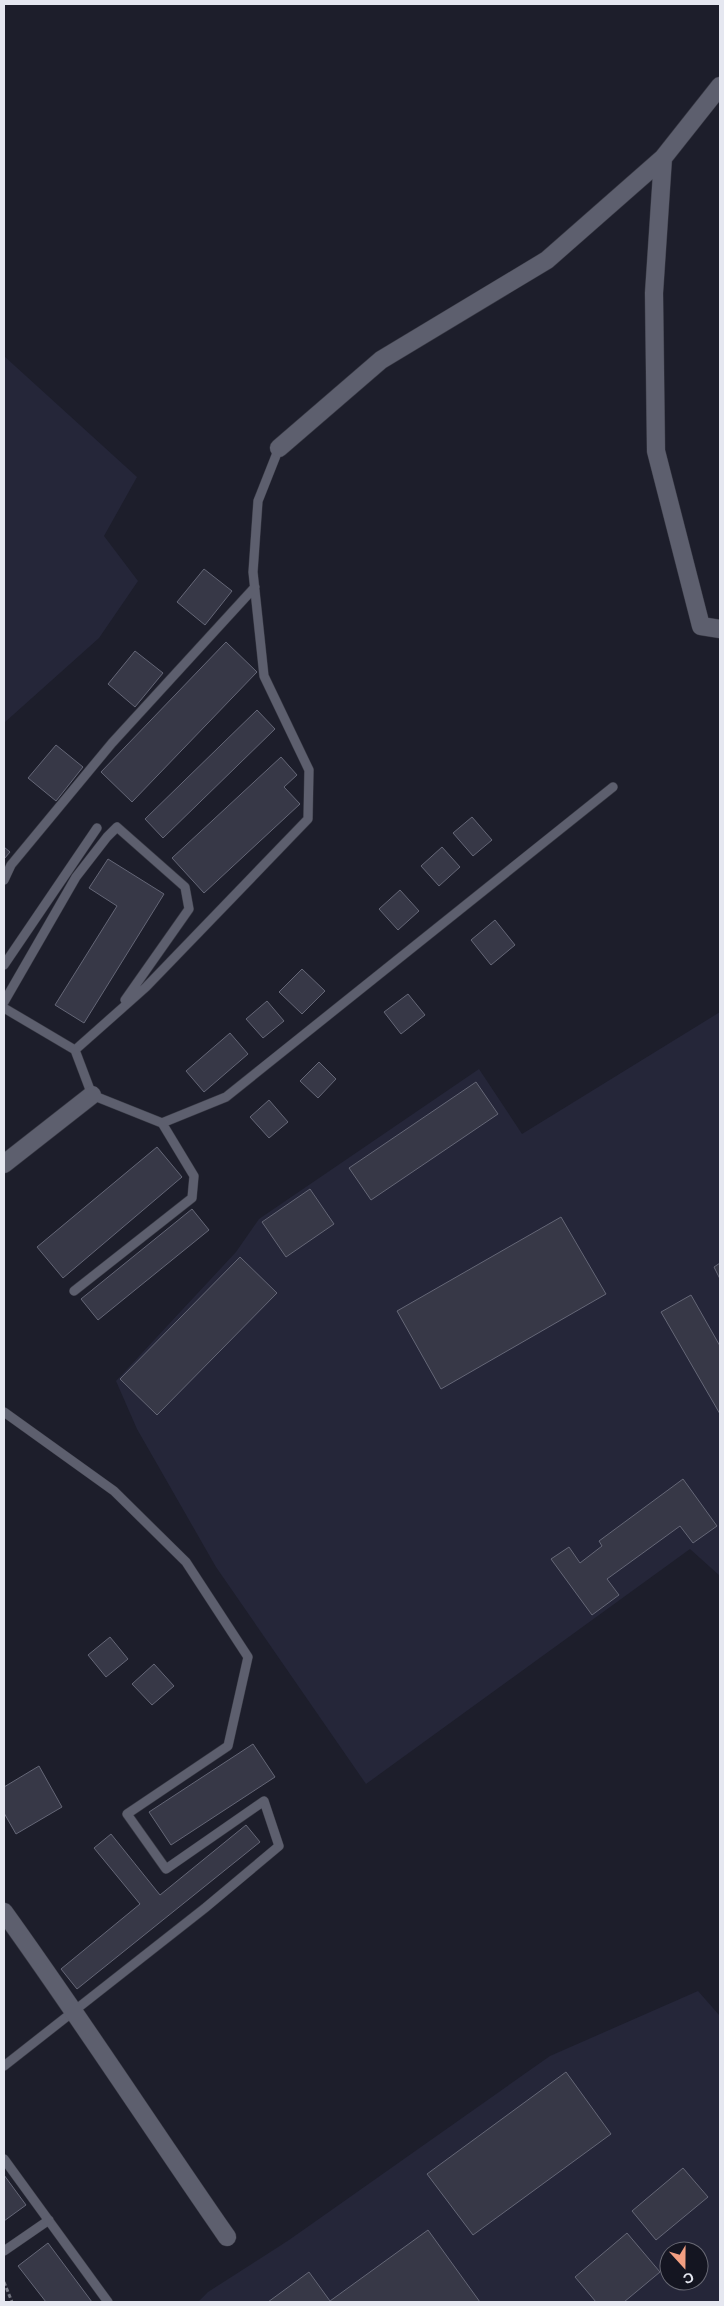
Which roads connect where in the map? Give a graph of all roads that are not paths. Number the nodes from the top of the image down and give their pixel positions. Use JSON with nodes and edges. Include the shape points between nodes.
{"nodes":[{"id":1,"x":720,"y":86,"type":"edge"},
{"id":2,"x":663,"y":158,"type":"junction"},
{"id":3,"x":279,"y":448,"type":"joint"},
{"id":4,"x":255,"y":587,"type":"junction"},
{"id":5,"x":720,"y":629,"type":"edge"},
{"id":6,"x":613,"y":787,"type":"dead end"},
{"id":7,"x":96,"y":828,"type":"dead end"},
{"id":8,"x":4,"y":880,"type":"edge"},
{"id":9,"x":4,"y":964,"type":"edge"},
{"id":10,"x":4,"y":1002,"type":"edge"},
{"id":11,"x":4,"y":1008,"type":"edge"},
{"id":12,"x":116,"y":1013,"type":"junction"},
{"id":13,"x":75,"y":1050,"type":"junction"},
{"id":14,"x":92,"y":1095,"type":"junction"},
{"id":15,"x":162,"y":1123,"type":"junction"},
{"id":16,"x":4,"y":1164,"type":"edge"},
{"id":17,"x":74,"y":1291,"type":"dead end"},
{"id":18,"x":4,"y":1412,"type":"edge"},
{"id":19,"x":4,"y":1912,"type":"edge"},
{"id":20,"x":75,"y":2011,"type":"junction"},
{"id":21,"x":4,"y":2066,"type":"edge"},
{"id":22,"x":4,"y":2159,"type":"edge"},
{"id":23,"x":49,"y":2220,"type":"junction"},
{"id":24,"x":227,"y":2237,"type":"dead end"},
{"id":25,"x":4,"y":2251,"type":"edge"},
{"id":26,"x":108,"y":2302,"type":"edge"}],
"edges":[{"from":1,"to":2,"type":"street"},
{"from":2,"to":3,"type":"street","via":[[547,260],[381,360]]},
{"from":2,"to":5,"type":"street","via":[[654,293],[656,451],[700,626]]},
{"from":3,"to":4,"type":"lane","via":[[258,501],[253,572]]},
{"from":4,"to":8,"type":"lane","via":[[112,743],[11,865]]},
{"from":4,"to":12,"type":"lane","via":[[264,676],[309,770],[308,819],[153,980]]},
{"from":6,"to":15,"type":"lane","via":[[226,1097]]},
{"from":7,"to":9,"type":"lane"},
{"from":10,"to":12,"type":"lane","via":[[76,878],[117,827],[185,887],[189,909]]},
{"from":11,"to":13,"type":"lane"},
{"from":12,"to":13,"type":"lane"},
{"from":13,"to":14,"type":"lane"},
{"from":14,"to":15,"type":"lane"},
{"from":14,"to":16,"type":"street"},
{"from":15,"to":17,"type":"lane","via":[[194,1176],[192,1198]]},
{"from":18,"to":20,"type":"lane","via":[[114,1491],[186,1562],[248,1657],[228,1746],[127,1814],[166,1869],[264,1801],[279,1846]]},
{"from":19,"to":20,"type":"street"},
{"from":20,"to":21,"type":"lane"},
{"from":20,"to":24,"type":"street"},
{"from":22,"to":23,"type":"lane"},
{"from":23,"to":25,"type":"lane"},
{"from":23,"to":26,"type":"lane"}]}
